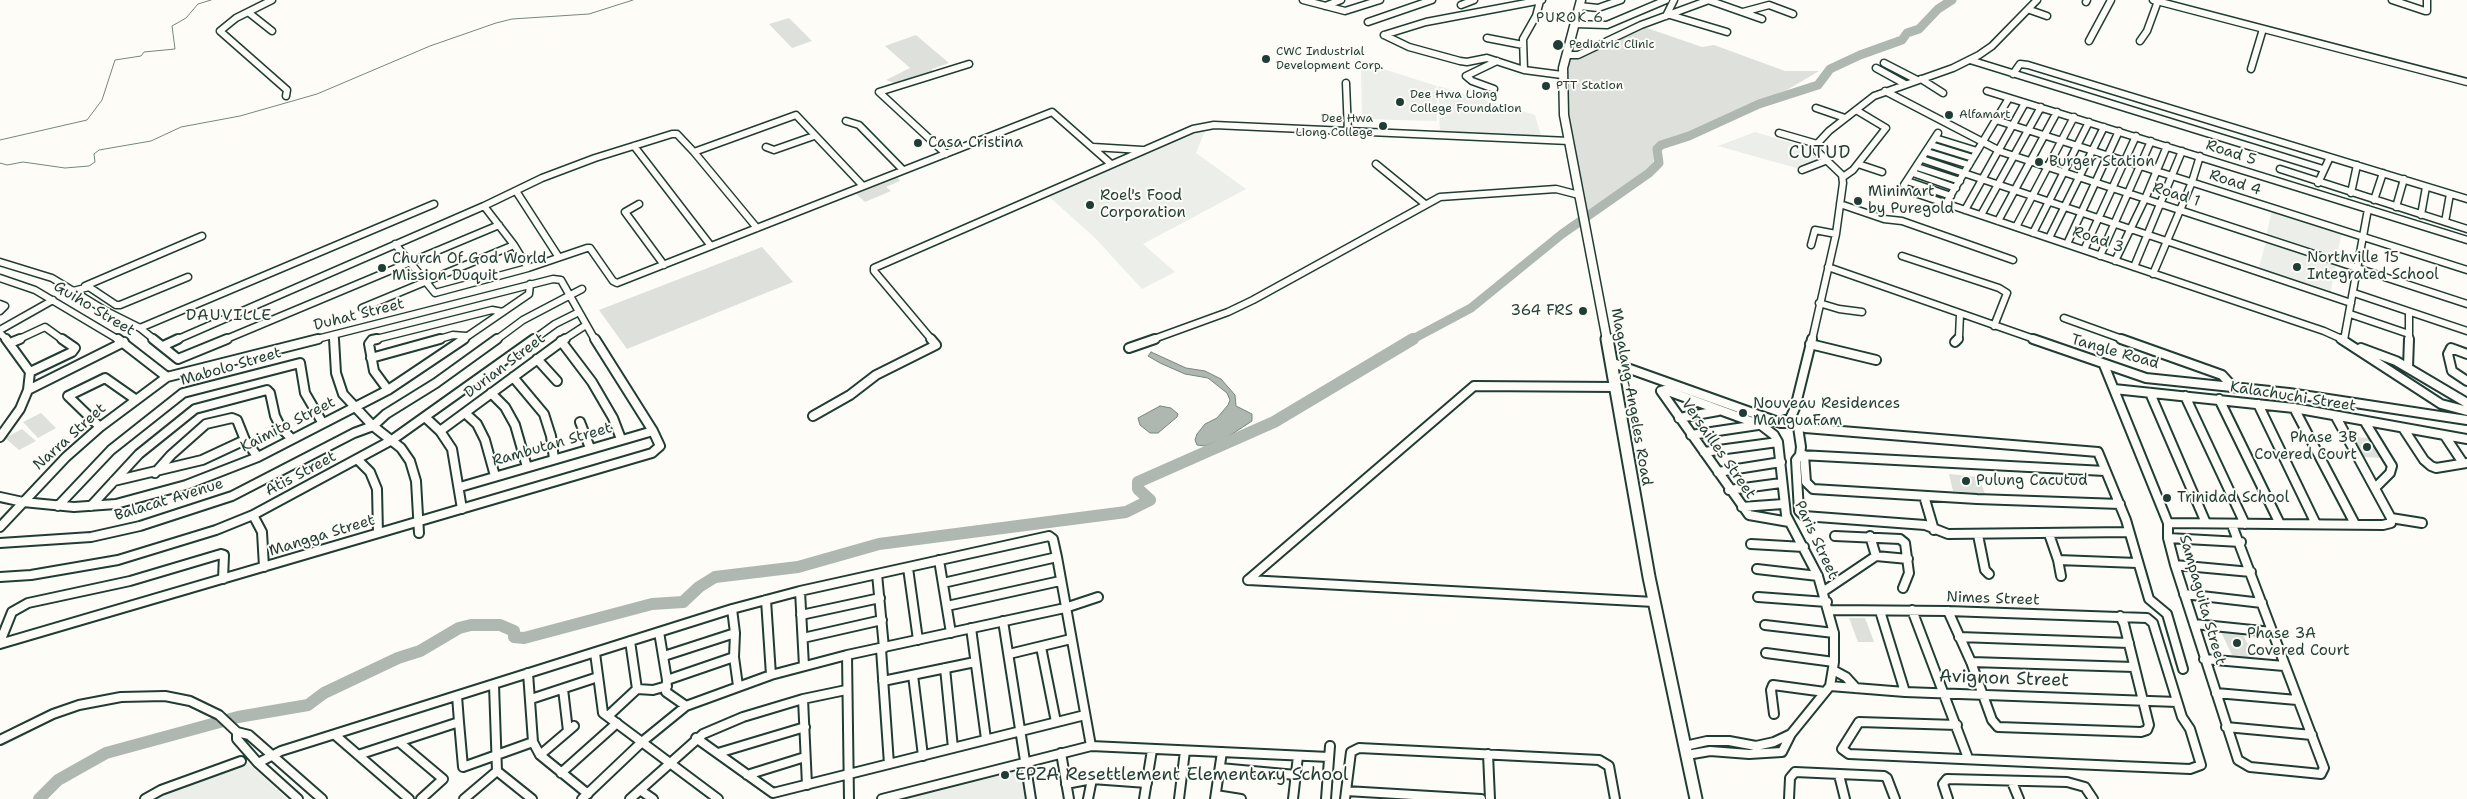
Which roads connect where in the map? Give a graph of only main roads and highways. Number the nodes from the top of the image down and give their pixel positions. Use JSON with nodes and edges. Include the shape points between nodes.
{"nodes":[{"id":1,"x":1580,"y":3,"type":"edge"},
{"id":2,"x":1696,"y":799,"type":"edge"}],
"edges":[{"from":1,"to":2,"type":"main road","name":"Magalang-Angeles Road","via":[[1562,75],[1564,112],[1654,602]]}]}
